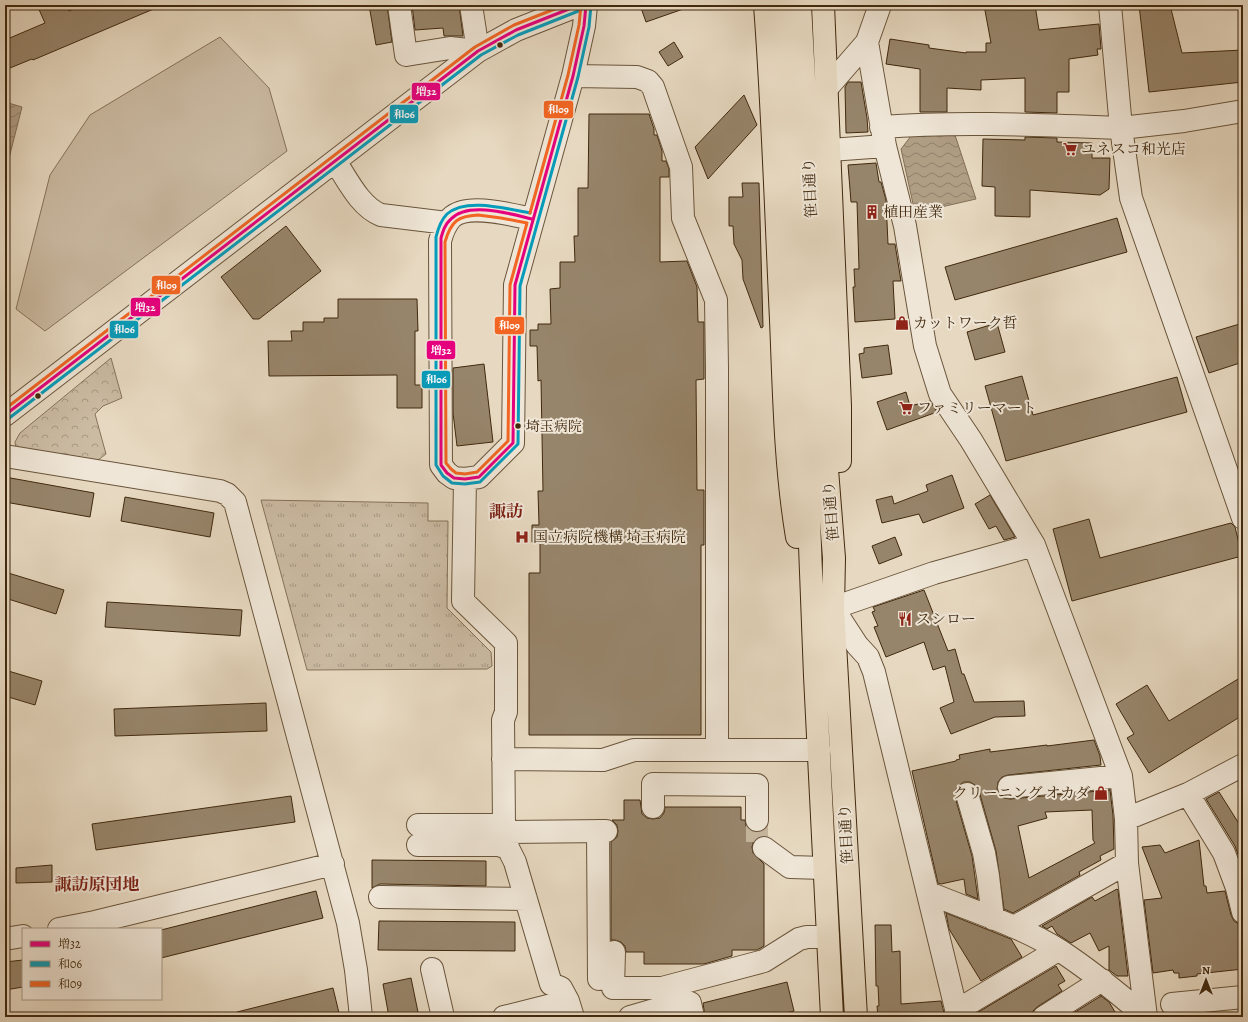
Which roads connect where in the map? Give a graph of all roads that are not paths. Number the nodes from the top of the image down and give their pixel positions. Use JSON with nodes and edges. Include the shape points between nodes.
{"nodes":[{"id":1,"x":399,"y":5,"type":"edge"},
{"id":2,"x":471,"y":5,"type":"edge"},
{"id":3,"x":800,"y":5,"type":"edge"},
{"id":4,"x":880,"y":5,"type":"edge"},
{"id":5,"x":1110,"y":5,"type":"edge"},
{"id":6,"x":574,"y":6,"type":"edge"},
{"id":7,"x":822,"y":6,"type":"edge"},
{"id":8,"x":770,"y":7,"type":"edge"},
{"id":9,"x":868,"y":42,"type":"junction"},
{"id":10,"x":478,"y":51,"type":"junction"},
{"id":11,"x":573,"y":76,"type":"junction"},
{"id":12,"x":827,"y":88,"type":"junction"},
{"id":13,"x":1243,"y":111,"type":"edge"},
{"id":14,"x":1121,"y":128,"type":"junction"},
{"id":15,"x":884,"y":137,"type":"junction"},
{"id":16,"x":830,"y":150,"type":"junction"},
{"id":17,"x":335,"y":161,"type":"junction"},
{"id":18,"x":532,"y":219,"type":"junction"},
{"id":19,"x":447,"y":223,"type":"junction"},
{"id":20,"x":814,"y":411,"type":"junction"},
{"id":21,"x":5,"y":415,"type":"edge"},
{"id":22,"x":5,"y":456,"type":"edge"},
{"id":23,"x":465,"y":479,"type":"junction"},
{"id":24,"x":1243,"y":518,"type":"edge"},
{"id":25,"x":1034,"y":545,"type":"junction"},
{"id":26,"x":834,"y":558,"type":"junction"},
{"id":27,"x":833,"y":608,"type":"junction"},
{"id":28,"x":813,"y":631,"type":"junction"},
{"id":29,"x":717,"y":750,"type":"junction"},
{"id":30,"x":819,"y":750,"type":"junction"},
{"id":31,"x":503,"y":759,"type":"junction"},
{"id":32,"x":1243,"y":765,"type":"edge"},
{"id":33,"x":1121,"y":776,"type":"junction"},
{"id":34,"x":1009,"y":787,"type":"dead end"},
{"id":35,"x":967,"y":794,"type":"dead end"},
{"id":36,"x":1188,"y":794,"type":"junction"},
{"id":37,"x":653,"y":807,"type":"dead end"},
{"id":38,"x":1126,"y":819,"type":"junction"},
{"id":39,"x":757,"y":820,"type":"tunnel mouth"},
{"id":40,"x":418,"y":835,"type":"dead end"},
{"id":41,"x":505,"y":835,"type":"junction"},
{"id":42,"x":764,"y":848,"type":"tunnel mouth"},
{"id":43,"x":1127,"y":863,"type":"junction"},
{"id":44,"x":333,"y":864,"type":"junction"},
{"id":45,"x":824,"y":868,"type":"junction"},
{"id":46,"x":928,"y":893,"type":"junction"},
{"id":47,"x":380,"y":897,"type":"dead end"},
{"id":48,"x":526,"y":899,"type":"junction"},
{"id":49,"x":1243,"y":912,"type":"edge"},
{"id":50,"x":993,"y":919,"type":"junction"},
{"id":51,"x":1014,"y":927,"type":"junction"},
{"id":52,"x":65,"y":928,"type":"edge"},
{"id":53,"x":22,"y":936,"type":"edge"},
{"id":54,"x":828,"y":937,"type":"junction"},
{"id":55,"x":5,"y":939,"type":"edge"},
{"id":56,"x":1058,"y":950,"type":"junction"},
{"id":57,"x":614,"y":952,"type":"dead end"},
{"id":58,"x":432,"y":969,"type":"dead end"},
{"id":59,"x":1102,"y":980,"type":"junction"},
{"id":60,"x":613,"y":988,"type":"junction"},
{"id":61,"x":1243,"y":997,"type":"edge"},
{"id":62,"x":1172,"y":1004,"type":"dead end"},
{"id":63,"x":571,"y":1009,"type":"edge"},
{"id":64,"x":957,"y":1014,"type":"edge"},
{"id":65,"x":361,"y":1017,"type":"edge"},
{"id":66,"x":443,"y":1017,"type":"edge"},
{"id":67,"x":504,"y":1017,"type":"edge"},
{"id":68,"x":630,"y":1017,"type":"edge"},
{"id":69,"x":694,"y":1017,"type":"edge"},
{"id":70,"x":832,"y":1017,"type":"edge"},
{"id":71,"x":856,"y":1017,"type":"edge"},
{"id":72,"x":1044,"y":1017,"type":"edge"},
{"id":73,"x":1146,"y":1017,"type":"edge"}],
"edges":[{"from":1,"to":10,"type":"street","via":[[406,55],[450,48]]},
{"from":2,"to":10,"type":"street"},
{"from":3,"to":20,"type":"main road","name":"笹目通り"},
{"from":4,"to":9,"type":"street"},
{"from":5,"to":14,"type":"street"},
{"from":6,"to":10,"type":"street","via":[[516,30]]},
{"from":6,"to":11,"type":"street","via":[[584,26]]},
{"from":7,"to":12,"type":"main road"},
{"from":8,"to":20,"type":"main road","name":"笹目通り"},
{"from":8,"to":28,"type":"main road","via":[[785,430],[793,512]]},
{"from":9,"to":12,"type":"street"},
{"from":9,"to":15,"type":"street"},
{"from":10,"to":17,"type":"street"},
{"from":11,"to":18,"type":"street"},
{"from":11,"to":29,"type":"street","via":[[638,77],[648,81],[653,87],[681,167],[682,218],[716,300]]},
{"from":12,"to":16,"type":"main road"},
{"from":13,"to":14,"type":"street"},
{"from":14,"to":15,"type":"street","via":[[940,124]]},
{"from":14,"to":24,"type":"street","via":[[1131,198]]},
{"from":15,"to":16,"type":"street"},
{"from":15,"to":25,"type":"street","via":[[905,226],[924,346],[940,394],[971,440]]},
{"from":16,"to":26,"type":"main road","via":[[840,406],[840,466]]},
{"from":17,"to":19,"type":"street","via":[[364,204],[375,212],[381,215]]},
{"from":17,"to":21,"type":"street"},
{"from":18,"to":19,"type":"street","via":[[478,210],[462,212]]},
{"from":18,"to":23,"type":"street","via":[[515,285],[513,442],[479,477]]},
{"from":19,"to":23,"type":"street","via":[[440,241],[441,465],[454,478]]},
{"from":20,"to":26,"type":"main road","name":"笹目通り"},
{"from":20,"to":28,"type":"main road","name":"笹目通り"},
{"from":22,"to":44,"type":"street","via":[[220,491],[235,502]]},
{"from":23,"to":31,"type":"street","via":[[463,601],[506,643]]},
{"from":25,"to":27,"type":"street","via":[[934,573]]},
{"from":25,"to":33,"type":"street"},
{"from":26,"to":27,"type":"main road","name":"笹目通り"},
{"from":27,"to":46,"type":"street","via":[[868,657],[874,672]]},
{"from":27,"to":71,"type":"main road","name":"笹目通り"},
{"from":28,"to":30,"type":"main road","name":"笹目通り"},
{"from":29,"to":30,"type":"street"},
{"from":29,"to":31,"type":"street","via":[[634,750],[603,760]]},
{"from":30,"to":45,"type":"main road","name":"笹目通り"},
{"from":31,"to":41,"type":"street"},
{"from":32,"to":36,"type":"street"},
{"from":33,"to":34,"type":"street"},
{"from":33,"to":38,"type":"street"},
{"from":35,"to":50,"type":"street","via":[[984,853]]},
{"from":36,"to":38,"type":"street"},
{"from":36,"to":49,"type":"street","via":[[1224,853]]},
{"from":37,"to":39,"type":"street","via":[[653,784],[757,785]]},
{"from":38,"to":43,"type":"street"},
{"from":40,"to":41,"type":"street"},
{"from":41,"to":48,"type":"street"},
{"from":41,"to":60,"type":"street","via":[[602,831],[599,987]]},
{"from":42,"to":45,"type":"street","via":[[790,867]]},
{"from":43,"to":51,"type":"street"},
{"from":43,"to":73,"type":"street"},
{"from":44,"to":52,"type":"street"},
{"from":44,"to":65,"type":"street","via":[[348,924]]},
{"from":45,"to":54,"type":"main road","name":"笹目通り"},
{"from":46,"to":50,"type":"street"},
{"from":46,"to":64,"type":"street"},
{"from":47,"to":48,"type":"street"},
{"from":48,"to":63,"type":"street","via":[[551,984],[561,988]]},
{"from":50,"to":51,"type":"street"},
{"from":51,"to":56,"type":"street"},
{"from":53,"to":55,"type":"street"},
{"from":54,"to":60,"type":"street","via":[[799,938],[764,961],[662,988]]},
{"from":54,"to":70,"type":"main road","name":"笹目通り"},
{"from":56,"to":59,"type":"street"},
{"from":56,"to":64,"type":"street"},
{"from":57,"to":60,"type":"street"},
{"from":58,"to":66,"type":"street"},
{"from":59,"to":72,"type":"street"},
{"from":59,"to":73,"type":"street"},
{"from":61,"to":62,"type":"street"},
{"from":63,"to":67,"type":"street"},
{"from":68,"to":69,"type":"street","via":[[684,1002],[690,1003]]}]}
